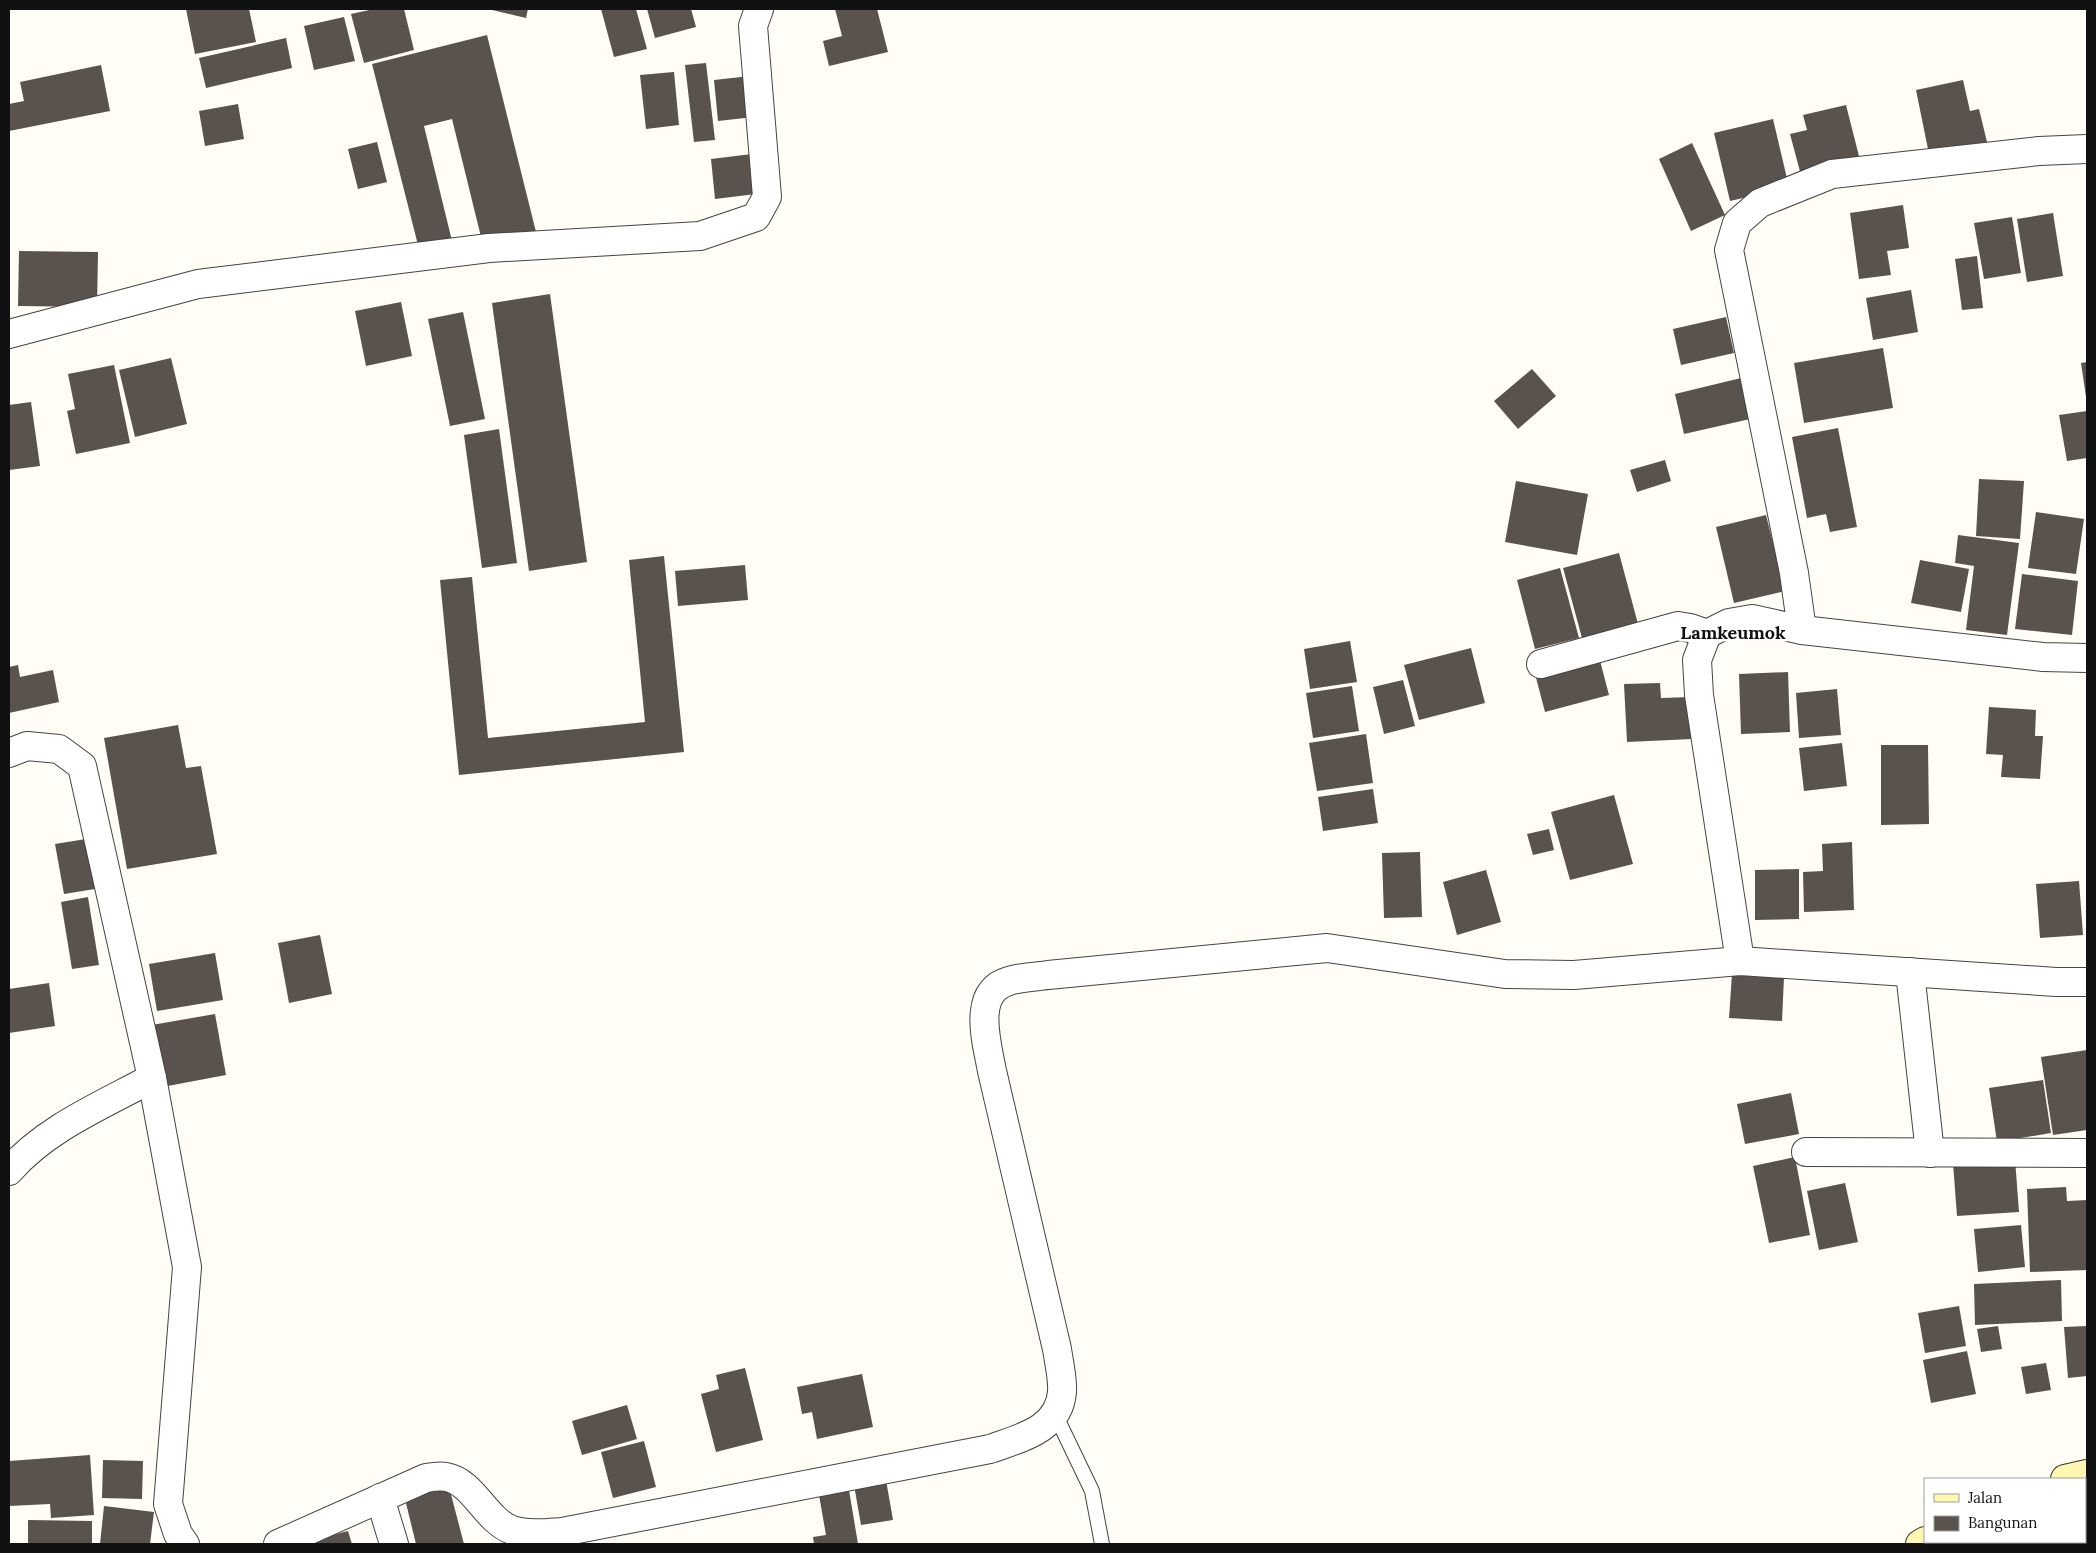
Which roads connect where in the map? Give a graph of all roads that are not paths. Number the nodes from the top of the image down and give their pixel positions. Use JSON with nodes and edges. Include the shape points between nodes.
{"nodes":[{"id":1,"x":759,"y":9,"type":"edge"},
{"id":2,"x":2087,"y":149,"type":"edge"},
{"id":3,"x":9,"y":334,"type":"edge"},
{"id":4,"x":1802,"y":630,"type":"junction"},
{"id":5,"x":1707,"y":634,"type":"junction"},
{"id":6,"x":2087,"y":658,"type":"edge"},
{"id":7,"x":1541,"y":664,"type":"dead end"},
{"id":8,"x":9,"y":753,"type":"edge"},
{"id":9,"x":1740,"y":961,"type":"junction"},
{"id":10,"x":1910,"y":972,"type":"junction"},
{"id":11,"x":2087,"y":982,"type":"edge"},
{"id":12,"x":152,"y":1078,"type":"junction"},
{"id":13,"x":1806,"y":1152,"type":"dead end"},
{"id":14,"x":1930,"y":1153,"type":"junction"},
{"id":15,"x":2087,"y":1153,"type":"edge"},
{"id":16,"x":9,"y":1171,"type":"edge"},
{"id":17,"x":1056,"y":1416,"type":"junction"},
{"id":18,"x":2087,"y":1474,"type":"edge"},
{"id":19,"x":2069,"y":1478,"type":"edge"},
{"id":20,"x":380,"y":1498,"type":"junction"},
{"id":21,"x":185,"y":1544,"type":"edge"},
{"id":22,"x":278,"y":1544,"type":"edge"},
{"id":23,"x":394,"y":1544,"type":"edge"},
{"id":24,"x":1102,"y":1544,"type":"edge"}],
"edges":[{"from":1,"to":3,"type":"street","via":[[753,26],[767,197],[756,217],[700,236],[489,248],[198,284]]},
{"from":2,"to":4,"type":"street","via":[[2039,151],[1832,174],[1760,202],[1737,223],[1729,250],[1794,573]]},
{"from":4,"to":5,"type":"street","via":[[1752,619],[1729,623]]},
{"from":4,"to":6,"type":"street","via":[[2043,657]]},
{"from":5,"to":7,"type":"street","via":[[1678,626]]},
{"from":5,"to":9,"type":"street","via":[[1697,660],[1699,695]]},
{"from":8,"to":12,"type":"street","via":[[27,746],[59,749],[82,766]]},
{"from":9,"to":10,"type":"street"},
{"from":9,"to":17,"type":"street","via":[[1574,975],[1505,974],[1327,948],[1048,975],[1008,981],[993,990],[985,1004],[985,1028],[992,1071],[1058,1349],[1062,1392]]},
{"from":10,"to":11,"type":"street"},
{"from":10,"to":14,"type":"street"},
{"from":12,"to":16,"type":"street","via":[[43,1139],[24,1153]]},
{"from":12,"to":21,"type":"street","via":[[186,1267],[168,1504],[178,1534]]},
{"from":13,"to":14,"type":"street"},
{"from":14,"to":15,"type":"street"},
{"from":17,"to":20,"type":"street","via":[[1034,1433],[990,1449],[562,1532],[534,1534],[512,1530],[494,1519],[456,1480],[445,1476],[426,1478]]},
{"from":17,"to":24,"type":"lane","via":[[1092,1491]]},
{"from":18,"to":19,"type":"street"},
{"from":20,"to":22,"type":"street"},
{"from":20,"to":23,"type":"street"}]}
